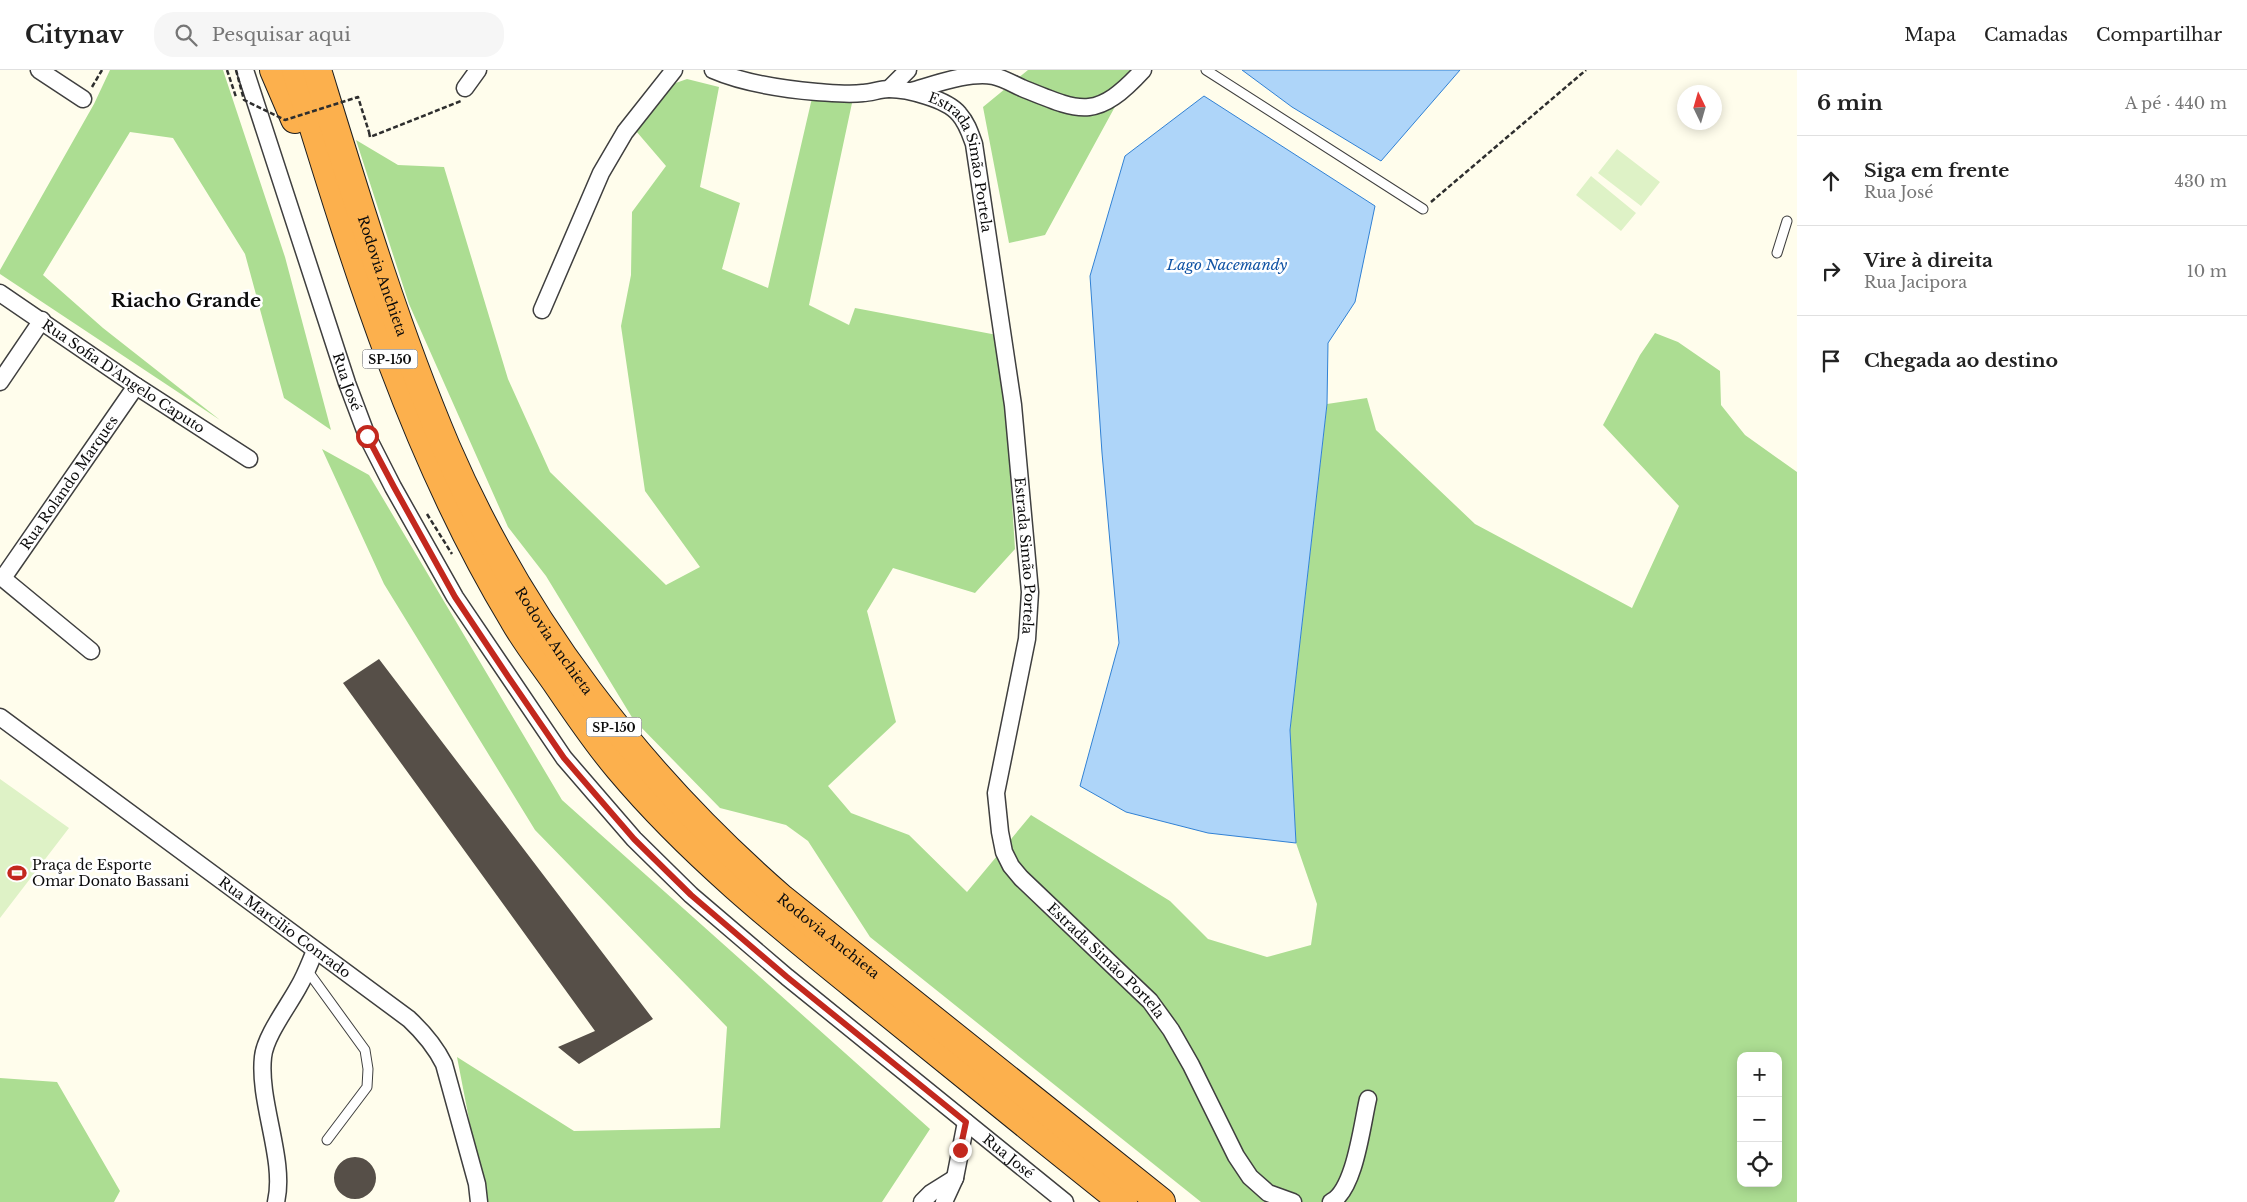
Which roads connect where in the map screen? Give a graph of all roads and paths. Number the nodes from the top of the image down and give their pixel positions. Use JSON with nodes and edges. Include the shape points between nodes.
{"nodes":[{"id":1,"x":39,"y":70,"type":"edge"},
{"id":2,"x":102,"y":70,"type":"edge"},
{"id":3,"x":227,"y":70,"type":"edge"},
{"id":4,"x":236,"y":70,"type":"edge"},
{"id":5,"x":245,"y":70,"type":"edge"},
{"id":6,"x":274,"y":70,"type":"edge"},
{"id":7,"x":296,"y":70,"type":"edge"},
{"id":8,"x":317,"y":70,"type":"edge"},
{"id":9,"x":478,"y":70,"type":"edge"},
{"id":10,"x":674,"y":70,"type":"edge"},
{"id":11,"x":713,"y":70,"type":"edge"},
{"id":12,"x":908,"y":70,"type":"edge"},
{"id":13,"x":1143,"y":70,"type":"edge"},
{"id":14,"x":1206,"y":70,"type":"edge"},
{"id":15,"x":1586,"y":70,"type":"edge"},
{"id":16,"x":231,"y":85,"type":"dead end"},
{"id":17,"x":465,"y":88,"type":"joint"},
{"id":18,"x":889,"y":89,"type":"junction"},
{"id":19,"x":910,"y":92,"type":"junction"},
{"id":20,"x":83,"y":99,"type":"joint"},
{"id":21,"x":1423,"y":209,"type":"joint"},
{"id":22,"x":1787,"y":221,"type":"dead end"},
{"id":23,"x":350,"y":243,"type":"junction"},
{"id":24,"x":1777,"y":253,"type":"dead end"},
{"id":25,"x":0,"y":292,"type":"edge"},
{"id":26,"x":542,"y":310,"type":"dead end"},
{"id":27,"x":42,"y":320,"type":"junction"},
{"id":28,"x":0,"y":382,"type":"edge"},
{"id":29,"x":136,"y":386,"type":"junction"},
{"id":30,"x":249,"y":459,"type":"dead end"},
{"id":31,"x":1,"y":577,"type":"edge"},
{"id":32,"x":91,"y":651,"type":"dead end"},
{"id":33,"x":0,"y":717,"type":"edge"},
{"id":34,"x":315,"y":950,"type":"junction"},
{"id":35,"x":307,"y":970,"type":"junction"},
{"id":36,"x":1368,"y":1099,"type":"dead end"},
{"id":37,"x":966,"y":1122,"type":"junction"},
{"id":38,"x":328,"y":1140,"type":"dead end"},
{"id":39,"x":955,"y":1178,"type":"junction"},
{"id":40,"x":276,"y":1202,"type":"edge"},
{"id":41,"x":479,"y":1202,"type":"edge"},
{"id":42,"x":922,"y":1202,"type":"edge"},
{"id":43,"x":944,"y":1202,"type":"edge"},
{"id":44,"x":1065,"y":1202,"type":"edge"},
{"id":45,"x":1123,"y":1202,"type":"edge"},
{"id":46,"x":1161,"y":1202,"type":"edge"},
{"id":47,"x":1293,"y":1202,"type":"edge"},
{"id":48,"x":1331,"y":1202,"type":"edge"}],
"edges":[{"from":1,"to":20,"type":"street"},
{"from":2,"to":20,"type":"path"},
{"from":3,"to":16,"type":"path"},
{"from":4,"to":17,"type":"path","bridge":true,"via":[[244,100],[285,120],[358,97],[370,137],[461,103]]},
{"from":5,"to":37,"type":"street","name":"Rua José","via":[[367,436],[455,597],[509,678],[564,758],[634,839],[691,895]]},
{"from":6,"to":23,"type":"highway"},
{"from":7,"to":23,"type":"highway","name":"Rodovia Anchieta","number":"SP-150"},
{"from":8,"to":46,"type":"highway","name":"Rodovia Anchieta","number":"SP-150","via":[[395,316],[447,448],[494,544],[533,612],[611,723],[687,810],[748,870]]},
{"from":9,"to":17,"type":"street"},
{"from":10,"to":26,"type":"street","via":[[612,151]]},
{"from":11,"to":18,"type":"street","name":"Estrada Simão Portela","via":[[765,85],[815,92],[861,94]]},
{"from":12,"to":18,"type":"street"},
{"from":13,"to":19,"type":"street","via":[[1110,101],[1090,107],[1067,106],[993,76],[975,76]]},
{"from":14,"to":21,"type":"lane"},
{"from":15,"to":21,"type":"path"},
{"from":18,"to":19,"type":"street","name":"Estrada Simão Portela"},
{"from":19,"to":47,"type":"street","name":"Estrada Simão Portela","via":[[943,102],[958,112],[968,126],[974,144],[1013,405],[1030,592],[1027,639],[996,793],[1004,852],[1020,878],[1150,1001],[1191,1065],[1236,1156],[1250,1177],[1268,1193]]},
{"from":22,"to":24,"type":"lane"},
{"from":23,"to":45,"type":"highway","name":"Rodovia Anchieta","number":"SP-150","via":[[408,404],[476,554],[515,623],[620,769],[709,862],[775,921]]},
{"from":25,"to":27,"type":"street","name":"Rua Sofia D'Angelo Caputo"},
{"from":27,"to":28,"type":"street"},
{"from":27,"to":29,"type":"street","name":"Rua Sofia D'Angelo Caputo"},
{"from":29,"to":30,"type":"street","name":"Rua Sofia D'Angelo Caputo"},
{"from":29,"to":31,"type":"street","name":"Rua Rolando Marques"},
{"from":31,"to":32,"type":"street"},
{"from":33,"to":34,"type":"street","name":"Rua Marcilio Conrado"},
{"from":34,"to":35,"type":"street"},
{"from":34,"to":41,"type":"street","name":"Rua Marcilio Conrado","via":[[409,1019],[437,1049],[477,1184]]},
{"from":35,"to":38,"type":"lane","via":[[365,1050],[368,1069],[367,1087]]},
{"from":35,"to":40,"type":"street","via":[[263,1054],[262,1071],[277,1172]]},
{"from":36,"to":48,"type":"street","via":[[1351,1173],[1344,1190]]},
{"from":37,"to":39,"type":"street"},
{"from":37,"to":44,"type":"street","name":"Rua José"},
{"from":39,"to":42,"type":"street"},
{"from":39,"to":43,"type":"street"}]}
